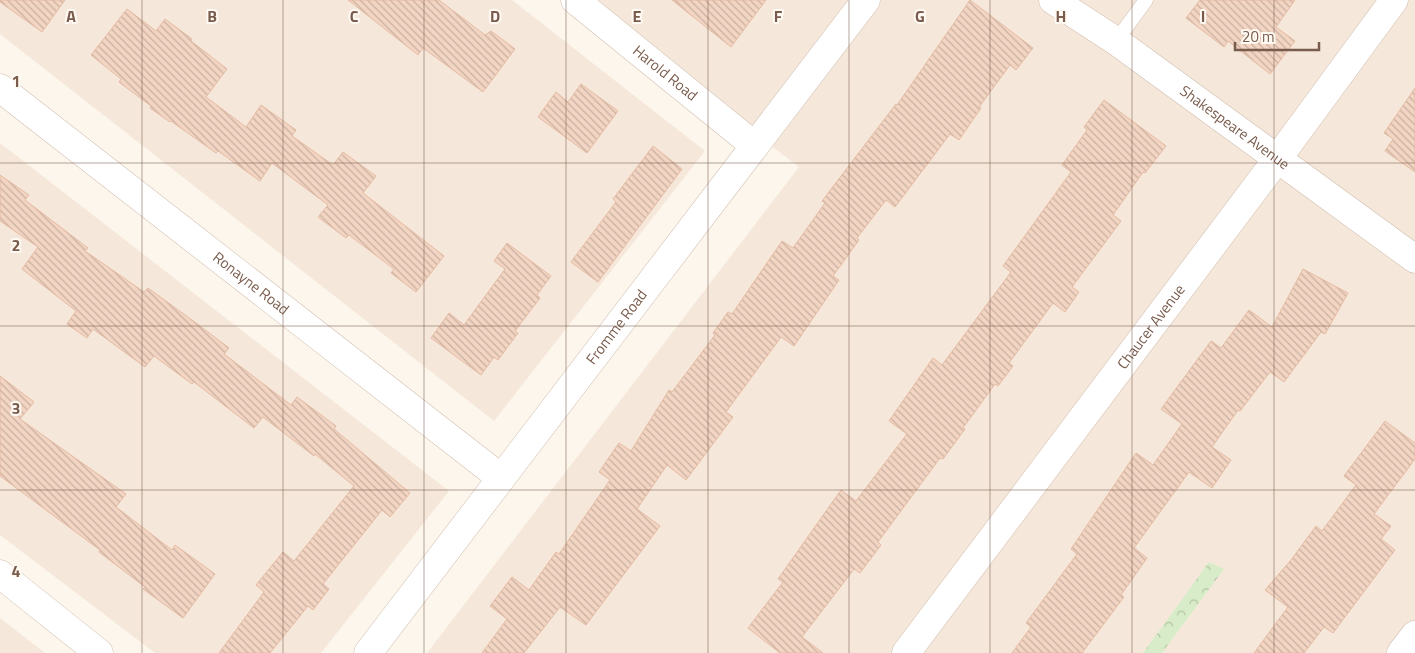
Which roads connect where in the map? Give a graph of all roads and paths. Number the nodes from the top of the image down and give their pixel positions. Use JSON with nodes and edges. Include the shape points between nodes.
{"nodes":[{"id":1,"x":866,"y":0,"type":"edge"},
{"id":2,"x":1053,"y":0,"type":"edge"},
{"id":3,"x":1146,"y":0,"type":"edge"},
{"id":4,"x":1394,"y":0,"type":"edge"},
{"id":5,"x":581,"y":2,"type":"edge"},
{"id":6,"x":1116,"y":41,"type":"junction"},
{"id":7,"x":0,"y":88,"type":"edge"},
{"id":8,"x":755,"y":146,"type":"junction"},
{"id":9,"x":1278,"y":158,"type":"junction"},
{"id":10,"x":1415,"y":259,"type":"edge"},
{"id":11,"x":501,"y":478,"type":"junction"},
{"id":12,"x":0,"y":574,"type":"edge"},
{"id":13,"x":1415,"y":635,"type":"edge"},
{"id":14,"x":98,"y":653,"type":"edge"},
{"id":15,"x":368,"y":653,"type":"edge"},
{"id":16,"x":906,"y":653,"type":"edge"},
{"id":17,"x":1401,"y":653,"type":"edge"}],
"edges":[{"from":1,"to":8,"type":"street","name":"Fromme Road"},
{"from":2,"to":6,"type":"street","name":"Shakespeare Avenue"},
{"from":3,"to":6,"type":"lane"},
{"from":4,"to":9,"type":"street","name":"Chaucer Avenue"},
{"from":5,"to":8,"type":"street","name":"Harold Road"},
{"from":6,"to":9,"type":"street","name":"Shakespeare Avenue"},
{"from":7,"to":11,"type":"street","name":"Ronayne Road"},
{"from":8,"to":11,"type":"street","name":"Fromme Road"},
{"from":9,"to":10,"type":"street","name":"Shakespeare Avenue"},
{"from":9,"to":16,"type":"street","name":"Chaucer Avenue"},
{"from":11,"to":15,"type":"street","name":"Fromme Road"},
{"from":12,"to":14,"type":"street"},
{"from":13,"to":17,"type":"street"}]}
